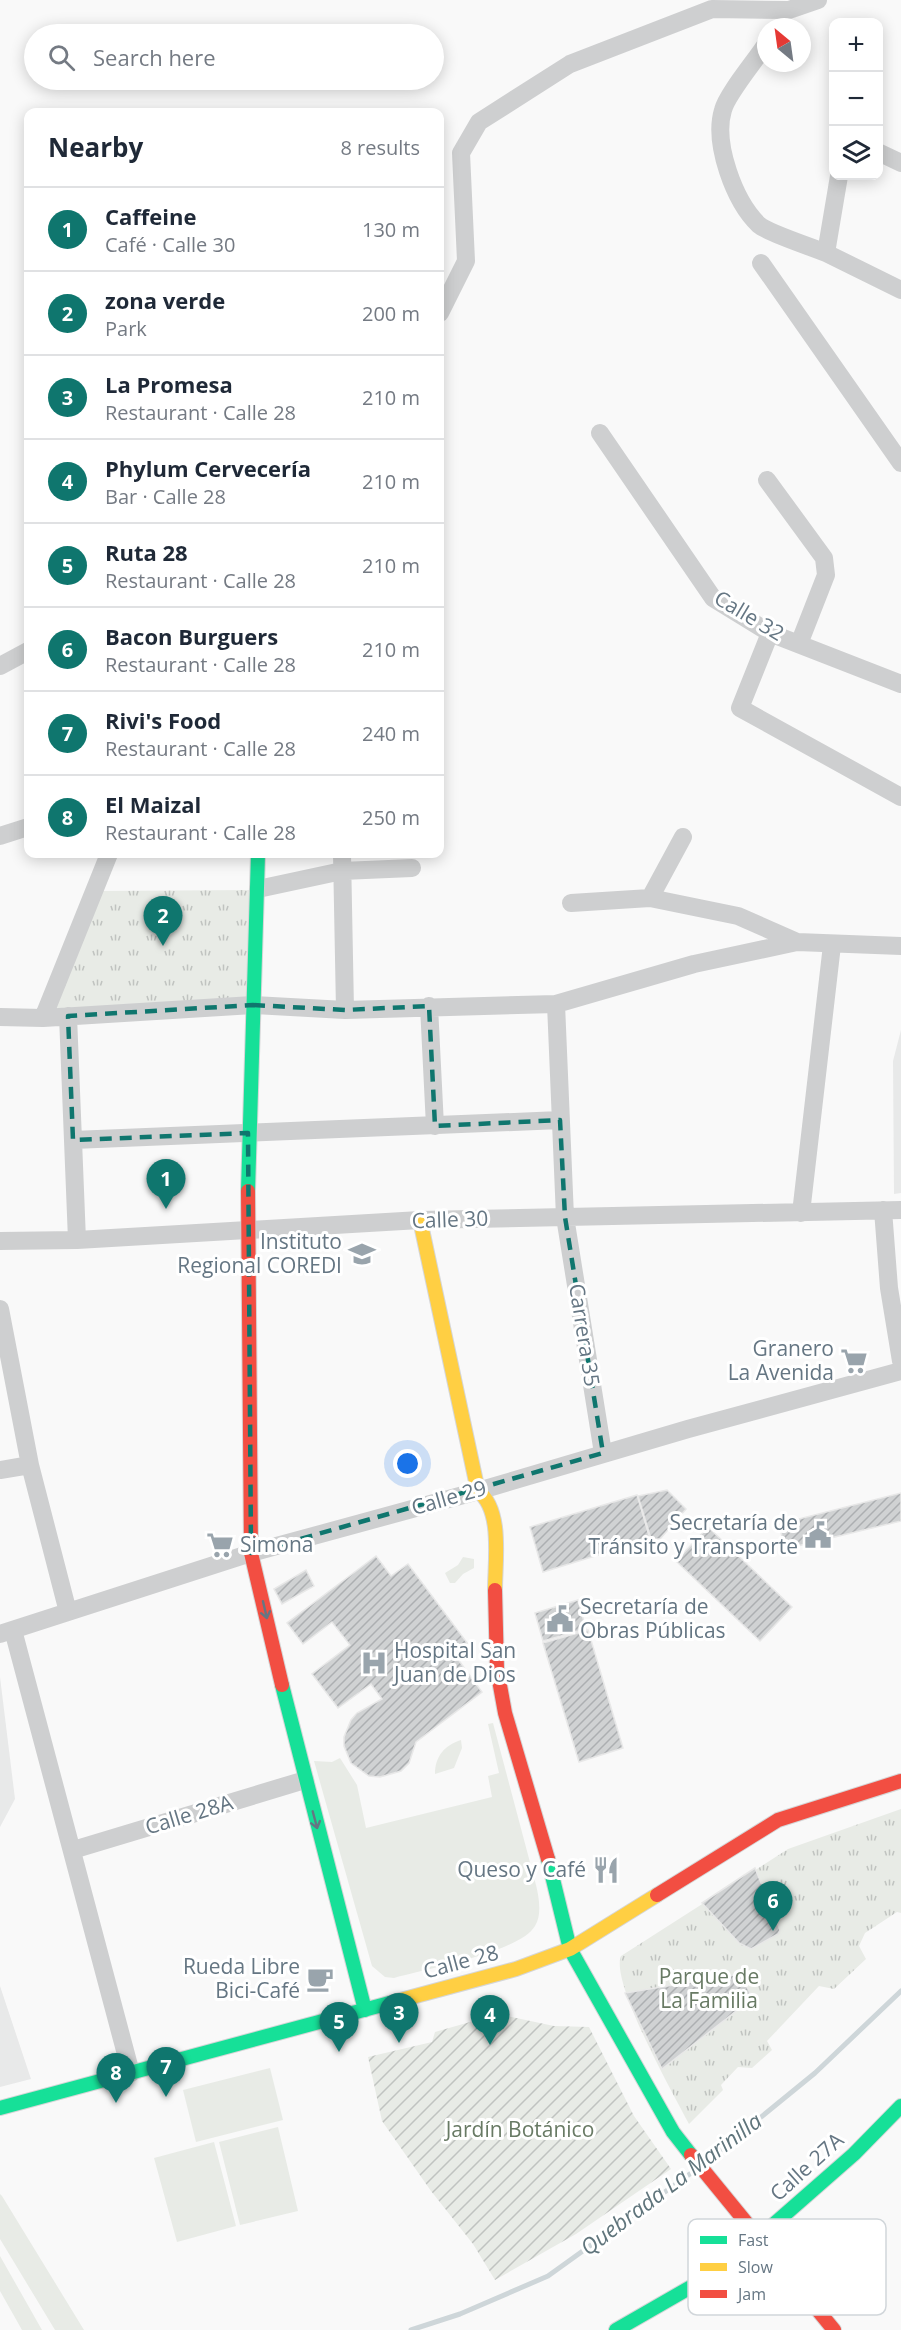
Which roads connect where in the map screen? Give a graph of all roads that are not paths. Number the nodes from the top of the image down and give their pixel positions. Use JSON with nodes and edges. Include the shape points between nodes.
{"nodes":[{"id":1,"x":818,"y":0,"type":"edge"},
{"id":2,"x":789,"y":10,"type":"junction"},
{"id":3,"x":784,"y":18,"type":"edge"},
{"id":4,"x":757,"y":57,"type":"edge"},
{"id":5,"x":883,"y":154,"type":"edge"},
{"id":6,"x":901,"y":163,"type":"edge"},
{"id":7,"x":838,"y":180,"type":"edge"},
{"id":8,"x":826,"y":253,"type":"junction"},
{"id":9,"x":761,"y":263,"type":"dead end"},
{"id":10,"x":901,"y":290,"type":"edge"},
{"id":11,"x":444,"y":305,"type":"edge"},
{"id":12,"x":600,"y":433,"type":"dead end"},
{"id":13,"x":901,"y":462,"type":"edge"},
{"id":14,"x":767,"y":480,"type":"dead end"},
{"id":15,"x":770,"y":633,"type":"junction"},
{"id":16,"x":800,"y":644,"type":"junction"},
{"id":17,"x":24,"y":653,"type":"edge"},
{"id":18,"x":0,"y":666,"type":"edge"},
{"id":19,"x":901,"y":684,"type":"edge"},
{"id":20,"x":901,"y":797,"type":"edge"},
{"id":21,"x":24,"y":827,"type":"edge"},
{"id":22,"x":0,"y":836,"type":"edge"},
{"id":23,"x":682,"y":837,"type":"dead end"},
{"id":24,"x":107,"y":858,"type":"edge"},
{"id":25,"x":258,"y":858,"type":"edge"},
{"id":26,"x":342,"y":862,"type":"edge"},
{"id":27,"x":412,"y":868,"type":"dead end"},
{"id":28,"x":258,"y":888,"type":"junction"},
{"id":29,"x":650,"y":898,"type":"junction"},
{"id":30,"x":571,"y":903,"type":"dead end"},
{"id":31,"x":797,"y":942,"type":"junction"},
{"id":32,"x":832,"y":945,"type":"junction"},
{"id":33,"x":901,"y":946,"type":"edge"},
{"id":34,"x":556,"y":1004,"type":"junction"},
{"id":35,"x":253,"y":1005,"type":"junction"},
{"id":36,"x":429,"y":1006,"type":"junction"},
{"id":37,"x":345,"y":1010,"type":"junction"},
{"id":38,"x":68,"y":1016,"type":"junction"},
{"id":39,"x":0,"y":1017,"type":"edge"},
{"id":40,"x":43,"y":1018,"type":"junction"},
{"id":41,"x":560,"y":1120,"type":"junction"},
{"id":42,"x":435,"y":1126,"type":"junction"},
{"id":43,"x":248,"y":1133,"type":"junction"},
{"id":44,"x":73,"y":1140,"type":"junction"},
{"id":45,"x":892,"y":1210,"type":"edge"},
{"id":46,"x":801,"y":1214,"type":"junction"},
{"id":47,"x":565,"y":1217,"type":"junction"},
{"id":48,"x":420,"y":1220,"type":"junction"},
{"id":49,"x":250,"y":1231,"type":"junction"},
{"id":50,"x":77,"y":1240,"type":"junction"},
{"id":51,"x":0,"y":1241,"type":"edge"},
{"id":52,"x":0,"y":1309,"type":"edge"},
{"id":53,"x":901,"y":1361,"type":"edge"},
{"id":54,"x":901,"y":1371,"type":"edge"},
{"id":55,"x":603,"y":1453,"type":"junction"},
{"id":56,"x":30,"y":1465,"type":"junction"},
{"id":57,"x":0,"y":1470,"type":"edge"},
{"id":58,"x":478,"y":1491,"type":"junction"},
{"id":59,"x":251,"y":1553,"type":"junction"},
{"id":60,"x":68,"y":1612,"type":"junction"},
{"id":61,"x":7,"y":1632,"type":"edge"},
{"id":62,"x":305,"y":1780,"type":"junction"},
{"id":63,"x":901,"y":1781,"type":"edge"},
{"id":64,"x":73,"y":1850,"type":"junction"},
{"id":65,"x":570,"y":1948,"type":"junction"},
{"id":66,"x":365,"y":2010,"type":"junction"},
{"id":67,"x":131,"y":2073,"type":"junction"},
{"id":68,"x":901,"y":2106,"type":"edge"},
{"id":69,"x":0,"y":2108,"type":"edge"},
{"id":70,"x":745,"y":2219,"type":"edge"},
{"id":71,"x":781,"y":2219,"type":"edge"},
{"id":72,"x":688,"y":2291,"type":"edge"},
{"id":73,"x":822,"y":2315,"type":"edge"},
{"id":74,"x":616,"y":2330,"type":"edge"},
{"id":75,"x":834,"y":2330,"type":"edge"}],
"edges":[{"from":1,"to":2,"type":"street"},
{"from":2,"to":3,"type":"street"},
{"from":2,"to":11,"type":"street","via":[[712,9],[570,64],[479,122],[461,153],[466,261]]},
{"from":4,"to":8,"type":"street","via":[[723,108],[722,153],[741,199],[759,226]]},
{"from":5,"to":6,"type":"street"},
{"from":7,"to":8,"type":"street"},
{"from":8,"to":10,"type":"street"},
{"from":9,"to":13,"type":"street"},
{"from":12,"to":15,"type":"street","name":"Calle 32","via":[[713,598]]},
{"from":14,"to":16,"type":"street","via":[[824,558],[826,575]]},
{"from":15,"to":16,"type":"street","name":"Calle 32"},
{"from":15,"to":20,"type":"street","via":[[740,708]]},
{"from":16,"to":19,"type":"street","name":"Calle 32"},
{"from":17,"to":18,"type":"street"},
{"from":21,"to":22,"type":"street"},
{"from":23,"to":29,"type":"street"},
{"from":24,"to":40,"type":"street"},
{"from":25,"to":28,"type":"street"},
{"from":26,"to":27,"type":"street"},
{"from":26,"to":28,"type":"street"},
{"from":26,"to":37,"type":"street"},
{"from":28,"to":35,"type":"street"},
{"from":29,"to":30,"type":"street"},
{"from":29,"to":31,"type":"street","via":[[738,916]]},
{"from":31,"to":32,"type":"street"},
{"from":31,"to":34,"type":"street","via":[[694,964]]},
{"from":32,"to":33,"type":"street"},
{"from":32,"to":46,"type":"street"},
{"from":34,"to":36,"type":"street"},
{"from":34,"to":41,"type":"street","name":"Carrera 35"},
{"from":35,"to":37,"type":"street"},
{"from":35,"to":38,"type":"street"},
{"from":35,"to":43,"type":"street"},
{"from":36,"to":37,"type":"street"},
{"from":36,"to":42,"type":"street"},
{"from":38,"to":40,"type":"street"},
{"from":38,"to":44,"type":"street"},
{"from":39,"to":40,"type":"street"},
{"from":41,"to":42,"type":"street"},
{"from":41,"to":47,"type":"street","name":"Carrera 35"},
{"from":42,"to":43,"type":"street"},
{"from":43,"to":44,"type":"street"},
{"from":43,"to":49,"type":"street"},
{"from":44,"to":50,"type":"street"},
{"from":45,"to":46,"type":"street","name":"Calle 30"},
{"from":45,"to":53,"type":"street","via":[[889,1288]]},
{"from":46,"to":47,"type":"street","name":"Calle 30"},
{"from":47,"to":48,"type":"street","name":"Calle 30"},
{"from":47,"to":55,"type":"street","name":"Carrera 35"},
{"from":48,"to":49,"type":"street","name":"Calle 30"},
{"from":48,"to":58,"type":"street"},
{"from":49,"to":50,"type":"street","name":"Calle 30"},
{"from":49,"to":59,"type":"street"},
{"from":50,"to":51,"type":"street","name":"Calle 30"},
{"from":52,"to":56,"type":"street"},
{"from":54,"to":55,"type":"street","name":"Calle 29"},
{"from":55,"to":58,"type":"street","name":"Calle 29"},
{"from":56,"to":57,"type":"street"},
{"from":56,"to":60,"type":"street"},
{"from":58,"to":59,"type":"street","name":"Calle 29"},
{"from":58,"to":65,"type":"street","via":[[488,1498],[494,1523],[498,1669],[505,1713]]},
{"from":59,"to":60,"type":"street","name":"Calle 29"},
{"from":59,"to":62,"type":"street","one_way":true},
{"from":60,"to":61,"type":"street","name":"Calle 29"},
{"from":61,"to":64,"type":"street"},
{"from":62,"to":64,"type":"street","name":"Calle 28A"},
{"from":62,"to":66,"type":"street","one_way":true},
{"from":63,"to":65,"type":"street","name":"Calle 28","via":[[778,1820]]},
{"from":64,"to":67,"type":"street"},
{"from":65,"to":66,"type":"street","name":"Calle 28","via":[[480,1980]]},
{"from":65,"to":70,"type":"street","via":[[673,2132]]},
{"from":66,"to":67,"type":"street","name":"Calle 28"},
{"from":67,"to":69,"type":"street","name":"Calle 28"},
{"from":68,"to":71,"type":"street","name":"Calle 27A"},
{"from":72,"to":74,"type":"street","name":"Calle 27A"},
{"from":73,"to":75,"type":"street"}]}
